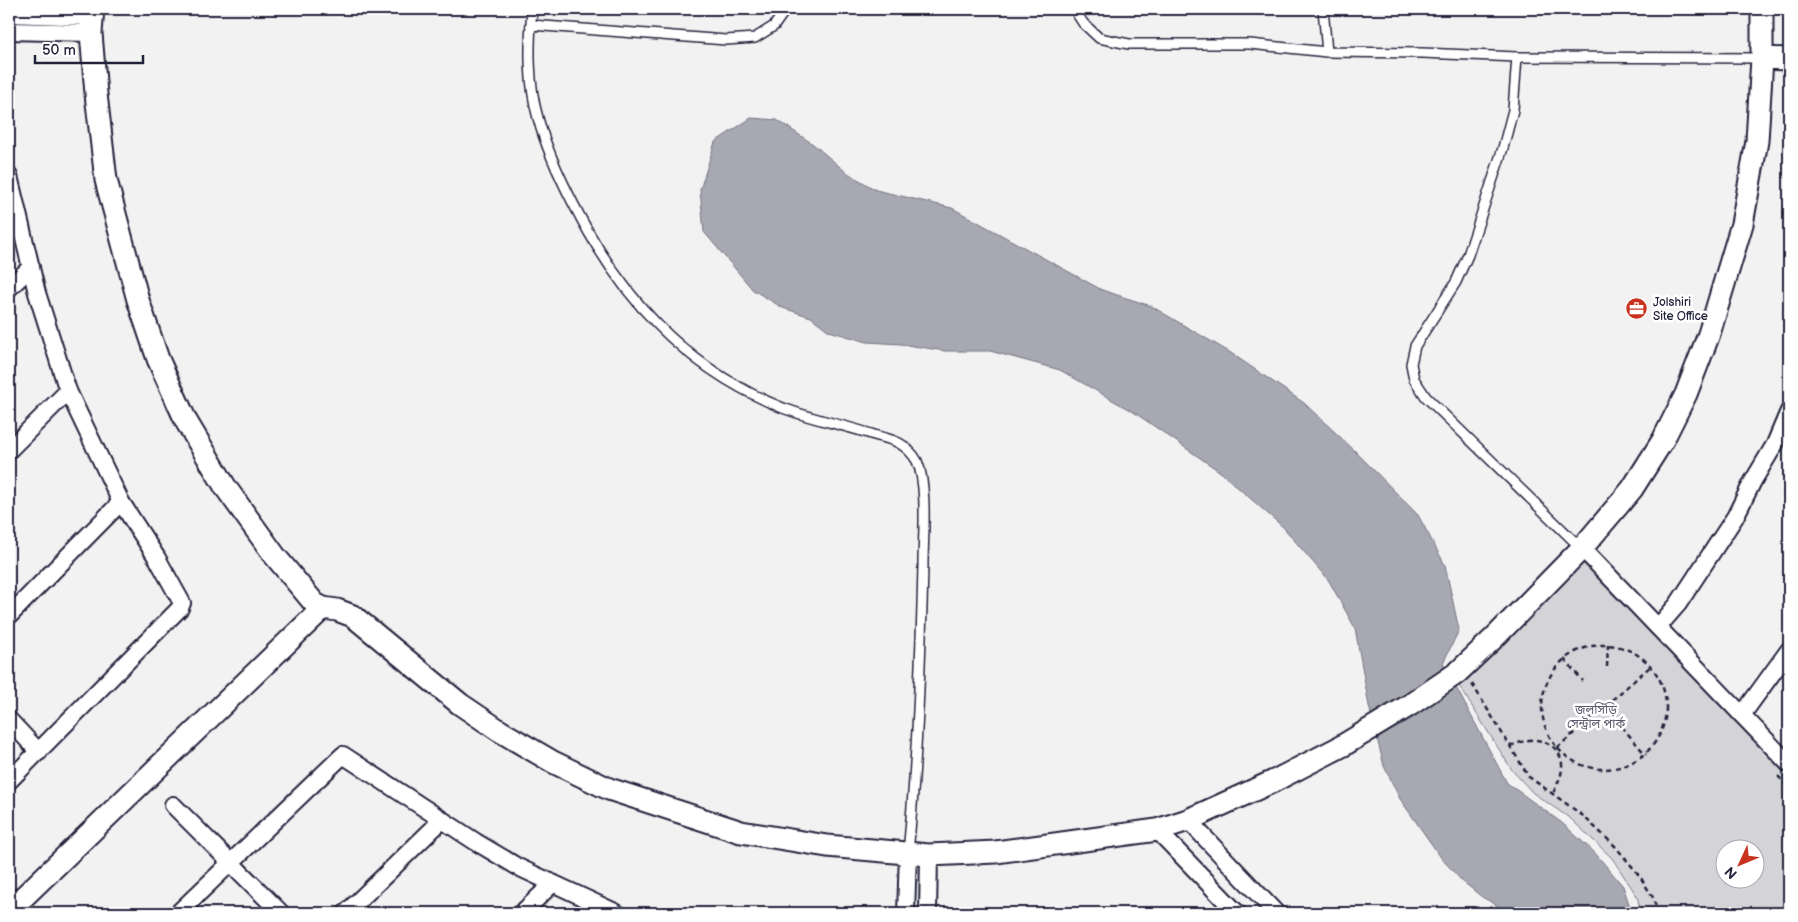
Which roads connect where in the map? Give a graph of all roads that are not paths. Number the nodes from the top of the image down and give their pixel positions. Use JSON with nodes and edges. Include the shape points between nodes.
{"nodes":[{"id":1,"x":532,"y":9,"type":"edge"},
{"id":2,"x":786,"y":9,"type":"edge"},
{"id":3,"x":1074,"y":9,"type":"edge"},
{"id":4,"x":1323,"y":9,"type":"edge"},
{"id":5,"x":1762,"y":9,"type":"edge"},
{"id":6,"x":9,"y":14,"type":"edge"},
{"id":7,"x":92,"y":20,"type":"edge"},
{"id":8,"x":531,"y":25,"type":"junction"},
{"id":9,"x":9,"y":31,"type":"edge"},
{"id":10,"x":1327,"y":52,"type":"junction"},
{"id":11,"x":1517,"y":57,"type":"junction"},
{"id":12,"x":1762,"y":58,"type":"junction"},
{"id":13,"x":1789,"y":59,"type":"edge"},
{"id":14,"x":9,"y":176,"type":"edge"},
{"id":15,"x":31,"y":267,"type":"junction"},
{"id":16,"x":9,"y":288,"type":"edge"},
{"id":17,"x":68,"y":391,"type":"junction"},
{"id":18,"x":1789,"y":411,"type":"edge"},
{"id":19,"x":9,"y":450,"type":"edge"},
{"id":20,"x":121,"y":502,"type":"junction"},
{"id":21,"x":1582,"y":548,"type":"junction"},
{"id":22,"x":323,"y":608,"type":"junction"},
{"id":23,"x":9,"y":616,"type":"edge"},
{"id":24,"x":1658,"y":627,"type":"junction"},
{"id":25,"x":1789,"y":650,"type":"edge"},
{"id":26,"x":1742,"y":715,"type":"junction"},
{"id":27,"x":9,"y":720,"type":"edge"},
{"id":28,"x":39,"y":752,"type":"junction"},
{"id":29,"x":1789,"y":764,"type":"edge"},
{"id":30,"x":9,"y":781,"type":"edge"},
{"id":31,"x":173,"y":805,"type":"dead end"},
{"id":32,"x":442,"y":820,"type":"junction"},
{"id":33,"x":1188,"y":820,"type":"junction"},
{"id":34,"x":1157,"y":830,"type":"junction"},
{"id":35,"x":908,"y":853,"type":"junction"},
{"id":36,"x":929,"y":855,"type":"junction"},
{"id":37,"x":232,"y":863,"type":"junction"},
{"id":38,"x":552,"y":884,"type":"junction"},
{"id":39,"x":9,"y":911,"type":"edge"},
{"id":40,"x":178,"y":913,"type":"edge"},
{"id":41,"x":281,"y":913,"type":"edge"},
{"id":42,"x":346,"y":913,"type":"edge"},
{"id":43,"x":522,"y":913,"type":"edge"},
{"id":44,"x":617,"y":913,"type":"edge"},
{"id":45,"x":906,"y":913,"type":"edge"},
{"id":46,"x":928,"y":913,"type":"edge"},
{"id":47,"x":1237,"y":913,"type":"edge"},
{"id":48,"x":1276,"y":913,"type":"edge"}],
"edges":[{"from":1,"to":8,"type":"lane"},
{"from":2,"to":8,"type":"lane","via":[[774,26],[755,38],[745,39]]},
{"from":3,"to":10,"type":"lane","via":[[1099,38],[1129,44],[1250,44]]},
{"from":4,"to":10,"type":"lane"},
{"from":5,"to":12,"type":"street"},
{"from":6,"to":7,"type":"street"},
{"from":7,"to":9,"type":"street"},
{"from":7,"to":22,"type":"street","via":[[106,180],[138,300],[158,359],[186,421],[226,488],[275,556],[309,597]]},
{"from":8,"to":35,"type":"lane","via":[[530,69],[538,118],[559,175],[586,228],[626,290],[670,337],[707,368],[742,389],[808,417],[897,442],[916,460],[924,508],[915,776]]},
{"from":10,"to":11,"type":"lane"},
{"from":11,"to":12,"type":"lane"},
{"from":11,"to":21,"type":"lane","via":[[1513,110],[1468,255],[1456,282],[1415,346],[1411,364],[1414,378],[1426,397]]},
{"from":12,"to":13,"type":"street"},
{"from":12,"to":21,"type":"street","via":[[1757,140],[1742,224],[1709,334],[1686,394],[1650,462],[1632,489]]},
{"from":14,"to":15,"type":"street"},
{"from":15,"to":16,"type":"street"},
{"from":15,"to":17,"type":"street"},
{"from":17,"to":19,"type":"street"},
{"from":17,"to":20,"type":"street"},
{"from":18,"to":24,"type":"street","via":[[1775,444],[1735,517],[1678,604]]},
{"from":20,"to":23,"type":"street"},
{"from":20,"to":28,"type":"street","via":[[182,603]]},
{"from":21,"to":24,"type":"street"},
{"from":21,"to":33,"type":"street","via":[[1495,637],[1464,678],[1274,781]]},
{"from":22,"to":35,"type":"street","via":[[354,616],[460,704],[553,762],[609,789],[741,832],[827,846]]},
{"from":22,"to":39,"type":"street"},
{"from":24,"to":26,"type":"street"},
{"from":25,"to":26,"type":"street"},
{"from":26,"to":29,"type":"street"},
{"from":27,"to":28,"type":"street"},
{"from":28,"to":30,"type":"street"},
{"from":31,"to":37,"type":"street"},
{"from":32,"to":37,"type":"street","via":[[343,755]]},
{"from":32,"to":38,"type":"street"},
{"from":32,"to":42,"type":"street"},
{"from":33,"to":34,"type":"street"},
{"from":33,"to":48,"type":"street"},
{"from":34,"to":36,"type":"street","via":[[996,852]]},
{"from":34,"to":47,"type":"street"},
{"from":35,"to":36,"type":"street"},
{"from":35,"to":45,"type":"street"},
{"from":36,"to":46,"type":"street"},
{"from":37,"to":40,"type":"street"},
{"from":37,"to":41,"type":"street"},
{"from":38,"to":43,"type":"street"},
{"from":38,"to":44,"type":"street"}]}
